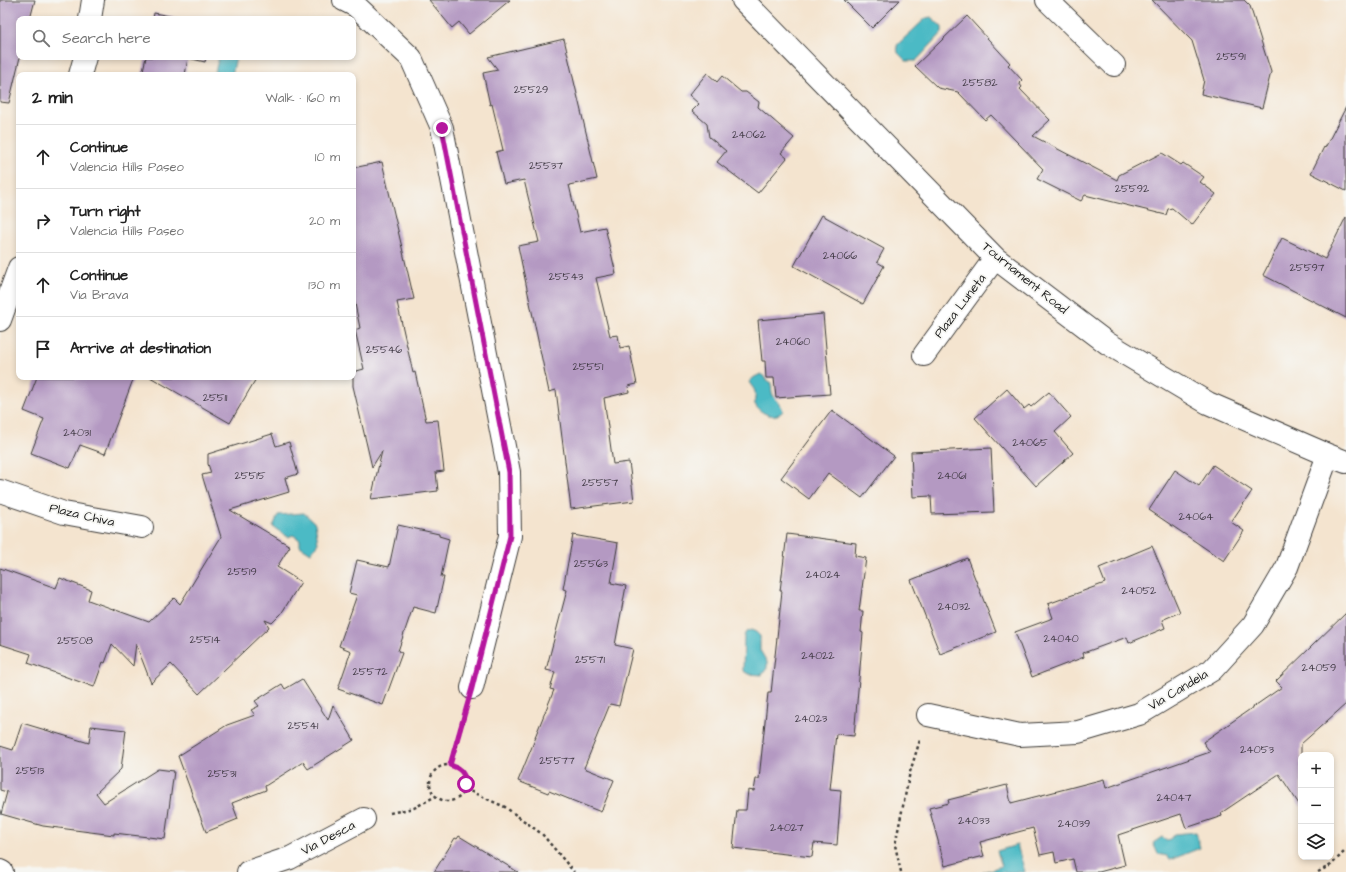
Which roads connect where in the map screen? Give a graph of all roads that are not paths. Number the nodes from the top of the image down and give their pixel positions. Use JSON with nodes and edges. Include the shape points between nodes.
{"nodes":[{"id":1,"x":92,"y":0,"type":"edge"},
{"id":2,"x":344,"y":0,"type":"edge"},
{"id":3,"x":743,"y":0,"type":"edge"},
{"id":4,"x":1047,"y":0,"type":"edge"},
{"id":5,"x":90,"y":16,"type":"edge"},
{"id":6,"x":83,"y":60,"type":"edge"},
{"id":7,"x":1114,"y":66,"type":"dead end"},
{"id":8,"x":81,"y":72,"type":"edge"},
{"id":9,"x":996,"y":258,"type":"junction"},
{"id":10,"x":16,"y":276,"type":"edge"},
{"id":11,"x":0,"y":320,"type":"edge"},
{"id":12,"x":924,"y":355,"type":"dead end"},
{"id":13,"x":1337,"y":458,"type":"edge"},
{"id":14,"x":0,"y":491,"type":"edge"},
{"id":15,"x":142,"y":527,"type":"dead end"},
{"id":16,"x":472,"y":688,"type":"road end"},
{"id":17,"x":928,"y":715,"type":"road end"},
{"id":18,"x":364,"y":820,"type":"road end"},
{"id":19,"x":248,"y":872,"type":"edge"}],
"edges":[{"from":1,"to":5,"type":"street"},
{"from":2,"to":16,"type":"street","via":[[356,6],[411,58],[442,128],[509,472],[510,536]]},
{"from":3,"to":9,"type":"street","name":"Tournament Road"},
{"from":4,"to":7,"type":"street"},
{"from":6,"to":8,"type":"street"},
{"from":9,"to":12,"type":"street","name":"Plaza Luneta"},
{"from":9,"to":13,"type":"street","name":"Tournament Road","via":[[1107,343],[1208,403]]},
{"from":10,"to":11,"type":"street"},
{"from":13,"to":17,"type":"street","name":"Via Candela","via":[[1287,566],[1253,625],[1212,670],[1139,714],[1078,732],[1020,735]]},
{"from":14,"to":15,"type":"street","name":"Plaza Chiva","via":[[64,513]]},
{"from":18,"to":19,"type":"street","name":"Via Desca","via":[[290,858]]}]}
